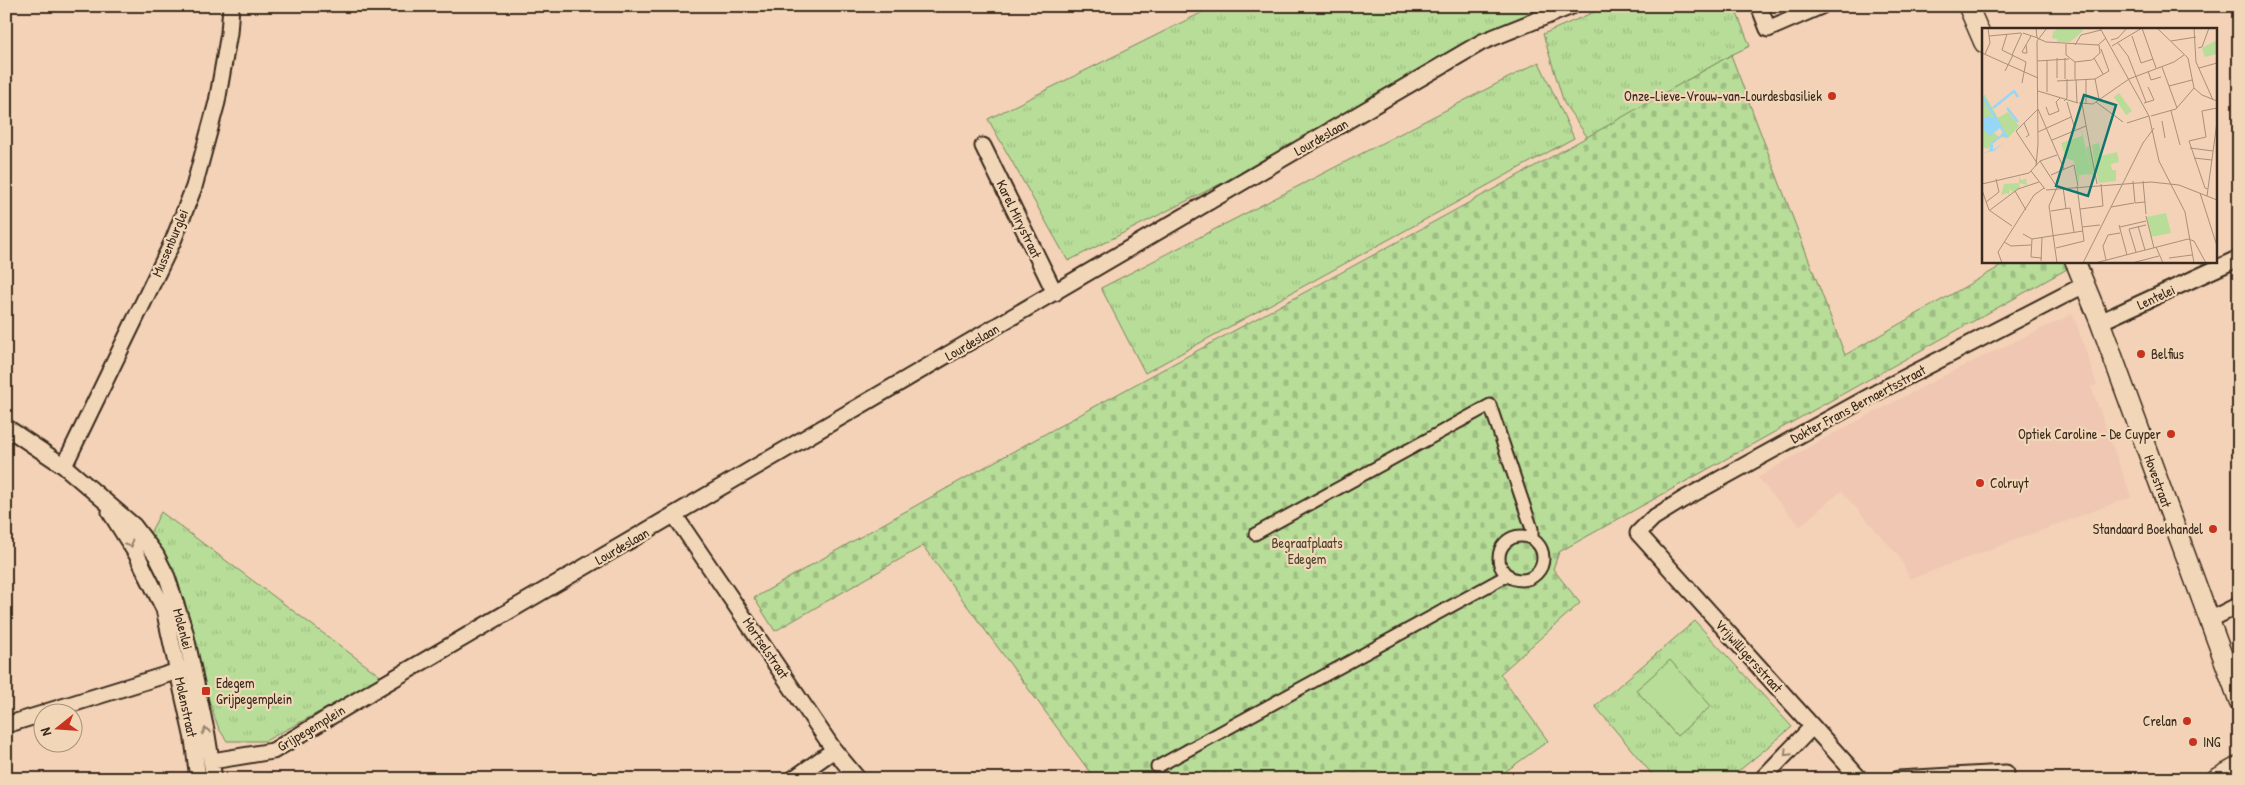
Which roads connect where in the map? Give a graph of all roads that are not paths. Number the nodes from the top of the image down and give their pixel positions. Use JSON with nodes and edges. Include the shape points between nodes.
{"nodes":[{"id":1,"x":231,"y":6,"type":"edge"},
{"id":2,"x":1572,"y":6,"type":"edge"},
{"id":3,"x":1759,"y":6,"type":"edge"},
{"id":4,"x":1821,"y":6,"type":"edge"},
{"id":5,"x":1968,"y":6,"type":"edge"},
{"id":6,"x":1982,"y":38,"type":"edge"},
{"id":7,"x":983,"y":146,"type":"dead end"},
{"id":8,"x":2239,"y":258,"type":"edge"},
{"id":9,"x":2075,"y":262,"type":"edge"},
{"id":10,"x":2084,"y":285,"type":"junction"},
{"id":11,"x":1056,"y":293,"type":"junction"},
{"id":12,"x":2100,"y":322,"type":"junction"},
{"id":13,"x":6,"y":427,"type":"edge"},
{"id":14,"x":64,"y":466,"type":"junction"},
{"id":15,"x":675,"y":516,"type":"junction"},
{"id":16,"x":1638,"y":533,"type":"joint"},
{"id":17,"x":1255,"y":534,"type":"dead end"},
{"id":18,"x":1532,"y":538,"type":"junction"},
{"id":19,"x":1508,"y":575,"type":"junction"},
{"id":20,"x":2239,"y":606,"type":"edge"},
{"id":21,"x":2209,"y":620,"type":"junction"},
{"id":22,"x":185,"y":669,"type":"junction"},
{"id":23,"x":376,"y":688,"type":"joint"},
{"id":24,"x":2239,"y":701,"type":"edge"},
{"id":25,"x":78,"y":702,"type":"edge"},
{"id":26,"x":32,"y":717,"type":"edge"},
{"id":27,"x":6,"y":725,"type":"edge"},
{"id":28,"x":1812,"y":727,"type":"junction"},
{"id":29,"x":834,"y":750,"type":"junction"},
{"id":30,"x":212,"y":761,"type":"junction"},
{"id":31,"x":2239,"y":766,"type":"edge"},
{"id":32,"x":1158,"y":767,"type":"dead end"},
{"id":33,"x":2006,"y":773,"type":"dead end"},
{"id":34,"x":198,"y":779,"type":"edge"},
{"id":35,"x":214,"y":779,"type":"edge"},
{"id":36,"x":792,"y":779,"type":"edge"},
{"id":37,"x":858,"y":779,"type":"edge"},
{"id":38,"x":1762,"y":779,"type":"edge"},
{"id":39,"x":1860,"y":779,"type":"edge"},
{"id":40,"x":1898,"y":779,"type":"edge"},
{"id":41,"x":2216,"y":779,"type":"edge"}],
"edges":[{"from":1,"to":14,"type":"street","name":"Mussenburglei","via":[[217,102],[194,187],[169,250]]},
{"from":2,"to":11,"type":"street","name":"Lourdeslaan","via":[[1482,42]]},
{"from":3,"to":4,"type":"street","via":[[1768,30]]},
{"from":5,"to":6,"type":"street"},
{"from":7,"to":11,"type":"street","name":"Karel Mirystraat"},
{"from":8,"to":12,"type":"street","name":"Lentelei"},
{"from":9,"to":10,"type":"street","name":"Hovestraat"},
{"from":10,"to":12,"type":"street","name":"Hovestraat"},
{"from":10,"to":16,"type":"street","name":"Dokter Frans Bernaertsstraat","via":[[1883,389],[1682,500],[1653,518]]},
{"from":11,"to":15,"type":"street","name":"Lourdeslaan"},
{"from":12,"to":21,"type":"street","name":"Hovestraat"},
{"from":13,"to":14,"type":"street","name":"Molenstraat"},
{"from":14,"to":22,"type":"street","name":"Molenstraat","via":[[104,502],[137,555],[164,609]]},
{"from":15,"to":23,"type":"street","name":"Lourdeslaan"},
{"from":15,"to":29,"type":"street","name":"Mortselstraat"},
{"from":16,"to":28,"type":"street","name":"Vrijwilligersstraat"},
{"from":17,"to":18,"type":"street","via":[[1490,405],[1532,529]]},
{"from":18,"to":19,"type":"street","via":[[1518,536],[1505,543],[1499,556],[1500,564]]},
{"from":18,"to":19,"type":"street","via":[[1542,549],[1539,570],[1528,579]]},
{"from":19,"to":32,"type":"street"},
{"from":20,"to":21,"type":"street"},
{"from":21,"to":24,"type":"street","name":"Hovestraat"},
{"from":22,"to":25,"type":"street"},
{"from":30,"to":22,"type":"street","name":"Molenlei","one_way":true},
{"from":22,"to":34,"type":"street","name":"Molenstraat"},
{"from":23,"to":30,"type":"street","name":"Grijpegemplein","via":[[273,751]]},
{"from":26,"to":27,"type":"street"},
{"from":28,"to":38,"type":"street","one_way":true},
{"from":28,"to":39,"type":"street","name":"Vrijwilligersstraat"},
{"from":29,"to":36,"type":"street"},
{"from":29,"to":37,"type":"street","name":"Mortselstraat"},
{"from":30,"to":35,"type":"street","name":"Molenlei"},
{"from":31,"to":41,"type":"street"},
{"from":33,"to":40,"type":"street"}]}
